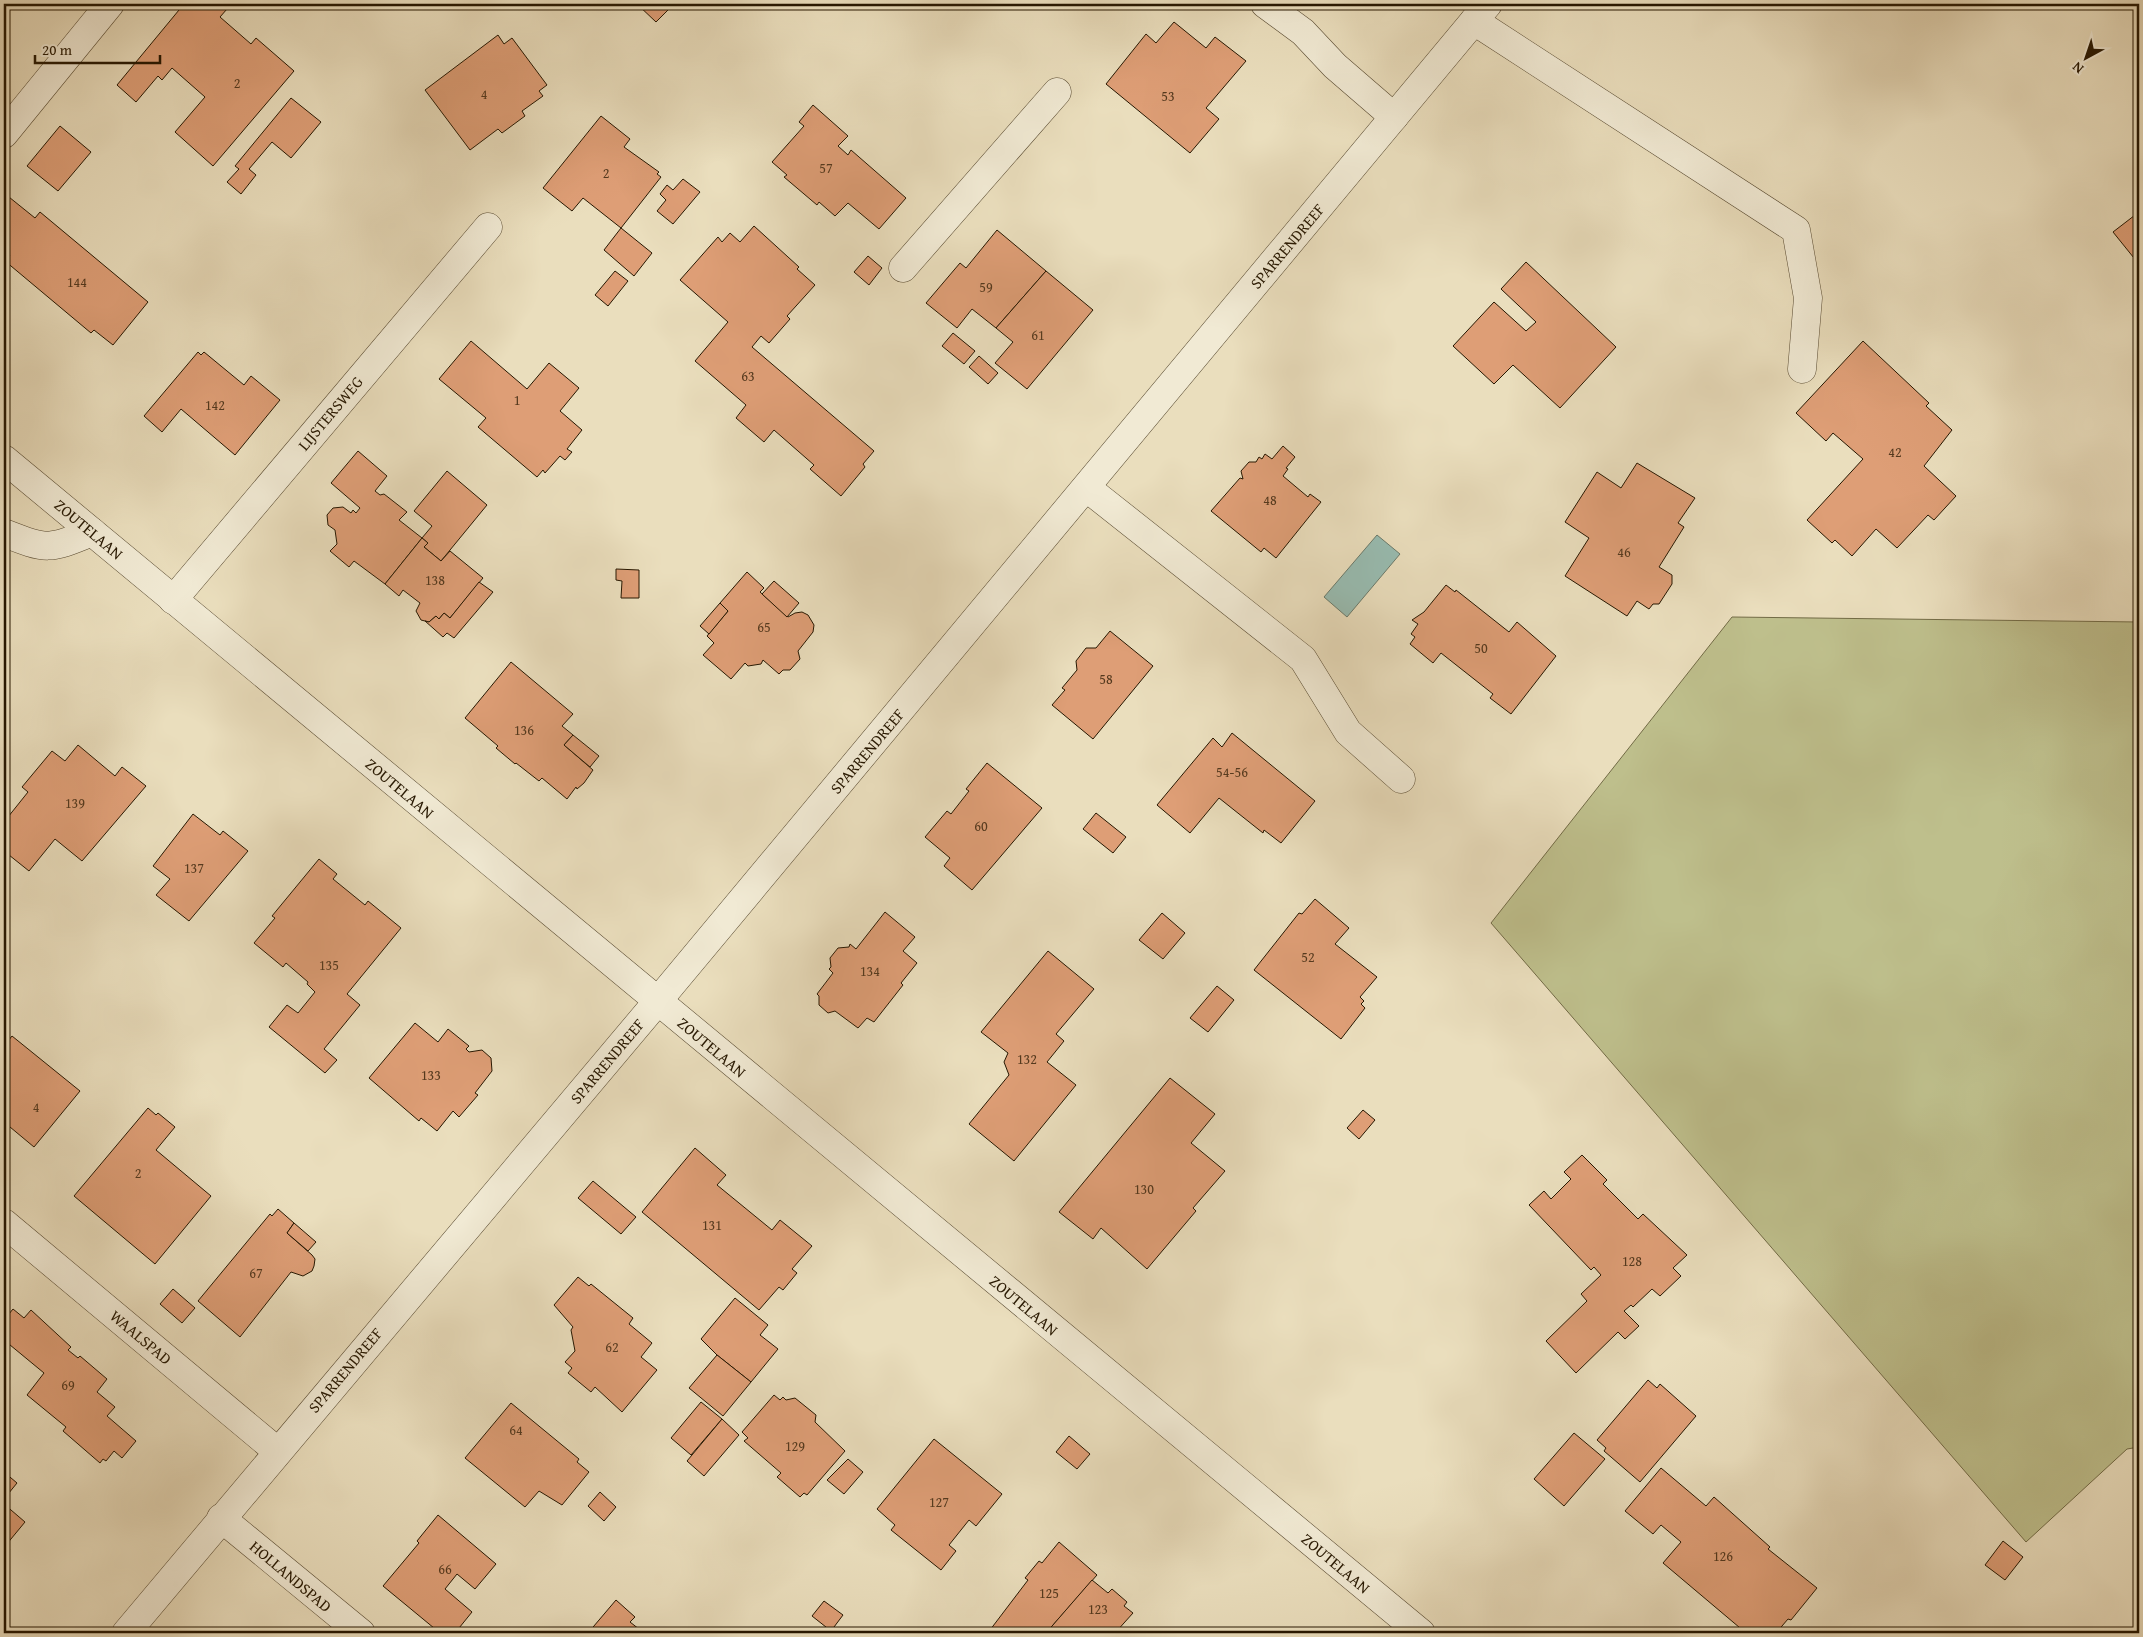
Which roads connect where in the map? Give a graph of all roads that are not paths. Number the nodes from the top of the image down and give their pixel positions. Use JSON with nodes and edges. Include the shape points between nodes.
{"nodes":[{"id":1,"x":110,"y":4,"type":"edge"},
{"id":2,"x":1265,"y":4,"type":"edge"},
{"id":3,"x":1481,"y":12,"type":"edge"},
{"id":4,"x":1057,"y":92,"type":"dead end"},
{"id":5,"x":1394,"y":117,"type":"junction"},
{"id":6,"x":4,"y":134,"type":"edge"},
{"id":7,"x":488,"y":227,"type":"dead end"},
{"id":8,"x":903,"y":268,"type":"dead end"},
{"id":9,"x":1802,"y":368,"type":"dead end"},
{"id":10,"x":4,"y":459,"type":"edge"},
{"id":11,"x":1087,"y":488,"type":"junction"},
{"id":12,"x":92,"y":532,"type":"junction"},
{"id":13,"x":4,"y":533,"type":"edge"},
{"id":14,"x":173,"y":600,"type":"junction"},
{"id":15,"x":1401,"y":779,"type":"dead end"},
{"id":16,"x":658,"y":1002,"type":"junction"},
{"id":17,"x":4,"y":1223,"type":"edge"},
{"id":18,"x":277,"y":1451,"type":"junction"},
{"id":19,"x":221,"y":1518,"type":"junction"},
{"id":20,"x":126,"y":1633,"type":"edge"},
{"id":21,"x":361,"y":1633,"type":"edge"},
{"id":22,"x":1421,"y":1633,"type":"edge"}],
"edges":[{"from":1,"to":6,"type":"street"},
{"from":2,"to":5,"type":"street","via":[[1303,32]]},
{"from":3,"to":5,"type":"street","name":"SPARRENDREEF"},
{"from":3,"to":9,"type":"street","via":[[1796,230],[1808,298]]},
{"from":4,"to":8,"type":"street"},
{"from":5,"to":11,"type":"street","name":"SPARRENDREEF"},
{"from":7,"to":14,"type":"street","name":"LIJSTERSWEG"},
{"from":10,"to":12,"type":"street","name":"ZOUTELAAN"},
{"from":11,"to":15,"type":"street","via":[[1303,659],[1348,732]]},
{"from":11,"to":16,"type":"street","name":"SPARRENDREEF"},
{"from":12,"to":13,"type":"street","via":[[56,547],[35,545]]},
{"from":12,"to":14,"type":"street","name":"ZOUTELAAN"},
{"from":14,"to":16,"type":"street","name":"ZOUTELAAN"},
{"from":16,"to":18,"type":"street","name":"SPARRENDREEF"},
{"from":16,"to":22,"type":"street","name":"ZOUTELAAN"},
{"from":17,"to":18,"type":"street","name":"WAALSPAD"},
{"from":18,"to":19,"type":"street","name":"SPARRENDREEF"},
{"from":19,"to":20,"type":"street","name":"SPARRENDREEF"},
{"from":19,"to":21,"type":"street","name":"HOLLANDSPAD"}]}
